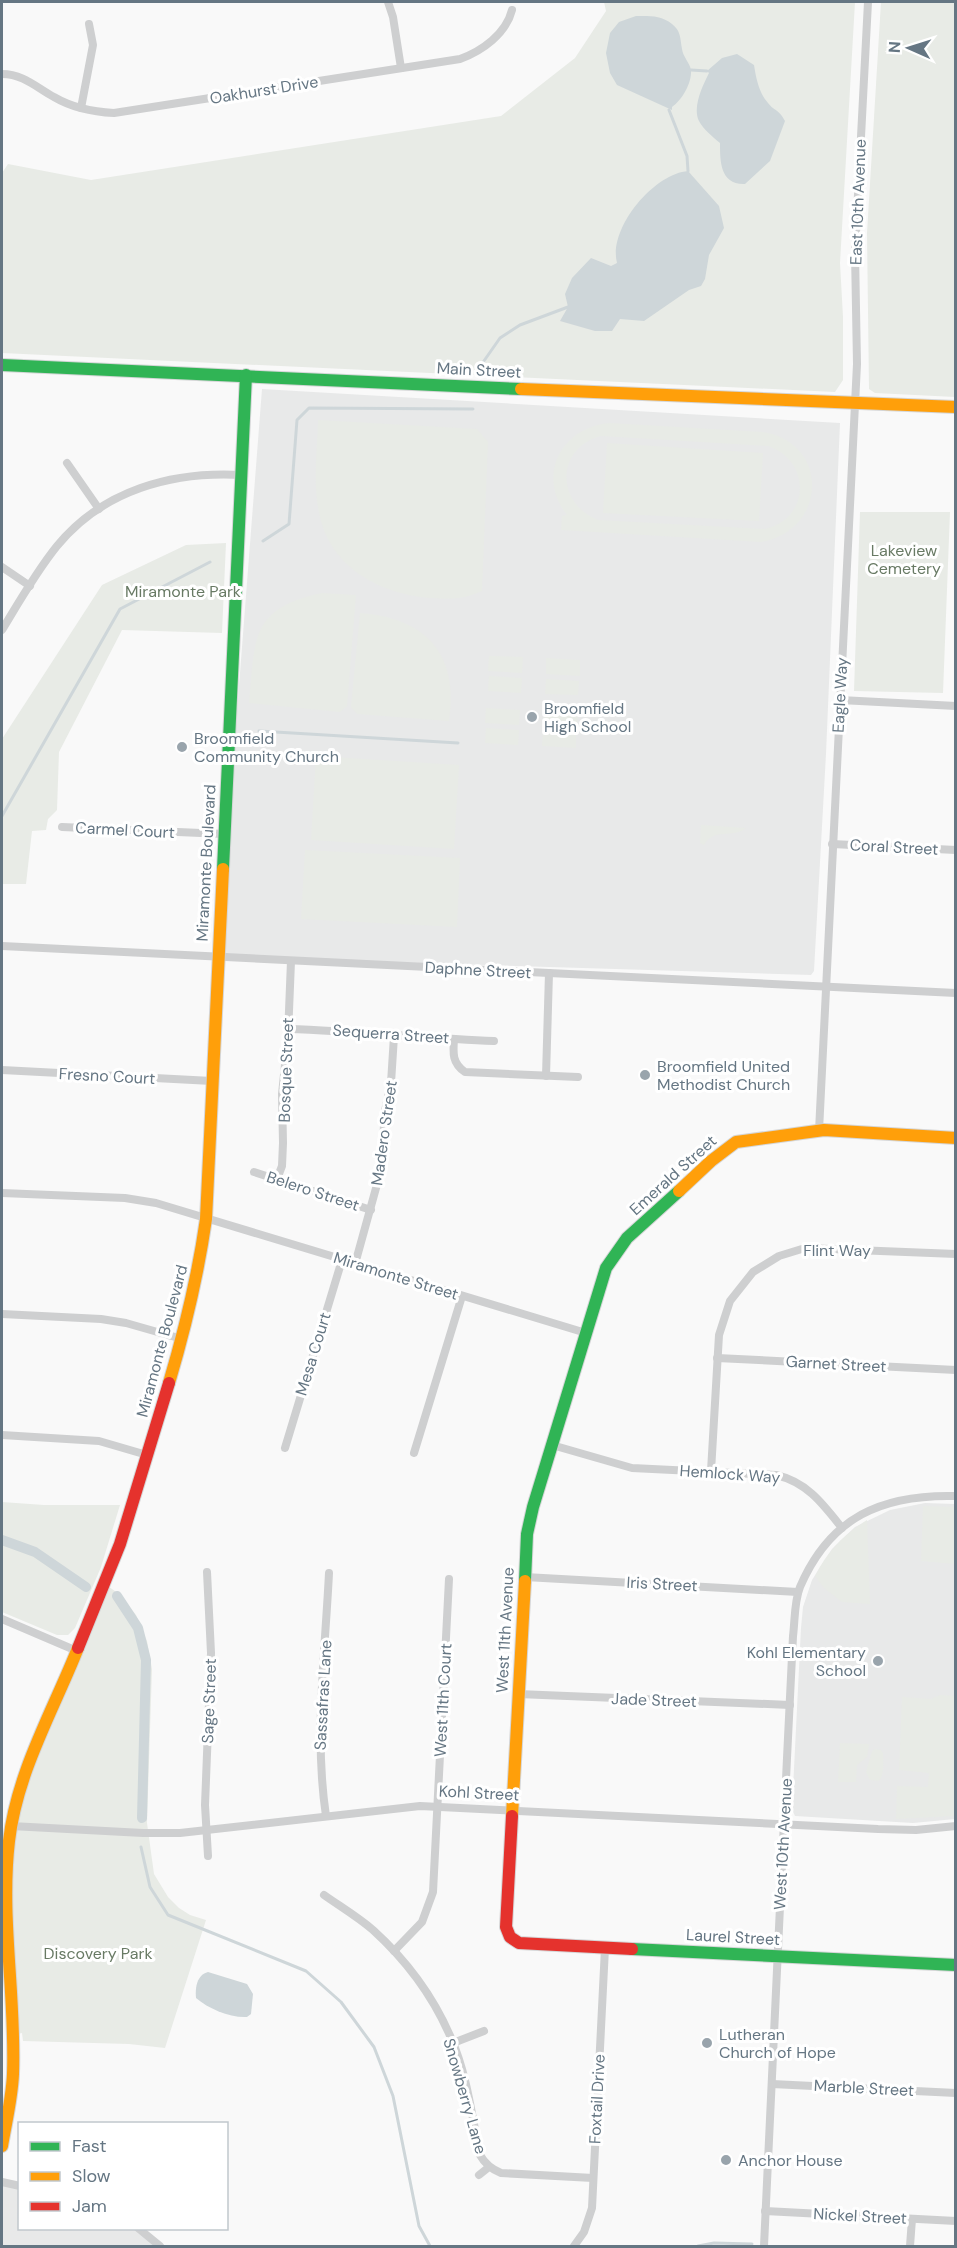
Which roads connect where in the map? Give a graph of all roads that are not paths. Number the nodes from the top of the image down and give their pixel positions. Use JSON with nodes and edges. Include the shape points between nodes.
{"nodes":[{"id":1,"x":388,"y":2,"type":"edge"},
{"id":2,"x":868,"y":2,"type":"edge"},
{"id":3,"x":512,"y":10,"type":"dead end"},
{"id":4,"x":89,"y":24,"type":"dead end"},
{"id":5,"x":401,"y":68,"type":"junction"},
{"id":6,"x":2,"y":74,"type":"edge"},
{"id":7,"x":81,"y":108,"type":"junction"},
{"id":8,"x":2,"y":365,"type":"edge"},
{"id":9,"x":246,"y":375,"type":"junction"},
{"id":10,"x":855,"y":404,"type":"junction"},
{"id":11,"x":956,"y":407,"type":"edge"},
{"id":12,"x":67,"y":463,"type":"dead end"},
{"id":13,"x":242,"y":475,"type":"junction"},
{"id":14,"x":99,"y":508,"type":"junction"},
{"id":15,"x":2,"y":567,"type":"edge"},
{"id":16,"x":30,"y":586,"type":"junction"},
{"id":17,"x":2,"y":630,"type":"edge"},
{"id":18,"x":840,"y":700,"type":"junction"},
{"id":19,"x":956,"y":706,"type":"edge"},
{"id":20,"x":62,"y":827,"type":"dead end"},
{"id":21,"x":224,"y":834,"type":"junction"},
{"id":22,"x":832,"y":844,"type":"junction"},
{"id":23,"x":956,"y":850,"type":"edge"},
{"id":24,"x":2,"y":946,"type":"edge"},
{"id":25,"x":218,"y":957,"type":"junction"},
{"id":26,"x":291,"y":961,"type":"junction"},
{"id":27,"x":549,"y":973,"type":"junction"},
{"id":28,"x":825,"y":986,"type":"junction"},
{"id":29,"x":956,"y":993,"type":"edge"},
{"id":30,"x":288,"y":1029,"type":"junction"},
{"id":31,"x":394,"y":1036,"type":"junction"},
{"id":32,"x":454,"y":1039,"type":"junction"},
{"id":33,"x":494,"y":1041,"type":"dead end"},
{"id":34,"x":2,"y":1070,"type":"edge"},
{"id":35,"x":546,"y":1076,"type":"junction"},
{"id":36,"x":578,"y":1077,"type":"dead end"},
{"id":37,"x":212,"y":1081,"type":"junction"},
{"id":38,"x":819,"y":1131,"type":"junction"},
{"id":39,"x":956,"y":1138,"type":"edge"},
{"id":40,"x":254,"y":1172,"type":"dead end"},
{"id":41,"x":277,"y":1179,"type":"junction"},
{"id":42,"x":2,"y":1193,"type":"edge"},
{"id":43,"x":371,"y":1210,"type":"junction"},
{"id":44,"x":206,"y":1219,"type":"junction"},
{"id":45,"x":956,"y":1254,"type":"edge"},
{"id":46,"x":342,"y":1260,"type":"junction"},
{"id":47,"x":355,"y":1264,"type":"junction"},
{"id":48,"x":462,"y":1296,"type":"junction"},
{"id":49,"x":2,"y":1314,"type":"edge"},
{"id":50,"x":586,"y":1333,"type":"junction"},
{"id":51,"x":182,"y":1339,"type":"junction"},
{"id":52,"x":717,"y":1358,"type":"junction"},
{"id":53,"x":956,"y":1370,"type":"edge"},
{"id":54,"x":2,"y":1435,"type":"edge"},
{"id":55,"x":552,"y":1445,"type":"junction"},
{"id":56,"x":285,"y":1448,"type":"dead end"},
{"id":57,"x":414,"y":1453,"type":"dead end"},
{"id":58,"x":147,"y":1455,"type":"junction"},
{"id":59,"x":711,"y":1471,"type":"junction"},
{"id":60,"x":956,"y":1496,"type":"edge"},
{"id":61,"x":842,"y":1528,"type":"junction"},
{"id":62,"x":207,"y":1572,"type":"dead end"},
{"id":63,"x":329,"y":1573,"type":"dead end"},
{"id":64,"x":525,"y":1577,"type":"junction"},
{"id":65,"x":449,"y":1579,"type":"dead end"},
{"id":66,"x":798,"y":1592,"type":"junction"},
{"id":67,"x":2,"y":1619,"type":"edge"},
{"id":68,"x":77,"y":1651,"type":"junction"},
{"id":69,"x":518,"y":1694,"type":"junction"},
{"id":70,"x":790,"y":1706,"type":"junction"},
{"id":71,"x":438,"y":1807,"type":"junction"},
{"id":72,"x":512,"y":1811,"type":"junction"},
{"id":73,"x":326,"y":1816,"type":"junction"},
{"id":74,"x":784,"y":1824,"type":"junction"},
{"id":75,"x":6,"y":1825,"type":"edge"},
{"id":76,"x":956,"y":1826,"type":"edge"},
{"id":77,"x":207,"y":1831,"type":"junction"},
{"id":78,"x":208,"y":1856,"type":"dead end"},
{"id":79,"x":324,"y":1895,"type":"dead end"},
{"id":80,"x":510,"y":1937,"type":"joint"},
{"id":81,"x":605,"y":1948,"type":"junction"},
{"id":82,"x":394,"y":1951,"type":"junction"},
{"id":83,"x":778,"y":1956,"type":"junction"},
{"id":84,"x":956,"y":1965,"type":"edge"},
{"id":85,"x":484,"y":2031,"type":"dead end"},
{"id":86,"x":453,"y":2043,"type":"junction"},
{"id":87,"x":772,"y":2084,"type":"junction"},
{"id":88,"x":956,"y":2093,"type":"edge"},
{"id":89,"x":2,"y":2146,"type":"edge"},
{"id":90,"x":489,"y":2167,"type":"junction"},
{"id":91,"x":479,"y":2175,"type":"dead end"},
{"id":92,"x":593,"y":2178,"type":"junction"},
{"id":93,"x":2,"y":2182,"type":"edge"},
{"id":94,"x":18,"y":2186,"type":"edge"},
{"id":95,"x":765,"y":2211,"type":"junction"},
{"id":96,"x":912,"y":2219,"type":"junction"},
{"id":97,"x":956,"y":2221,"type":"edge"},
{"id":98,"x":139,"y":2230,"type":"edge"},
{"id":99,"x":160,"y":2247,"type":"edge"},
{"id":100,"x":574,"y":2247,"type":"edge"},
{"id":101,"x":764,"y":2247,"type":"edge"},
{"id":102,"x":910,"y":2247,"type":"edge"}],
"edges":[{"from":1,"to":5,"type":"street"},
{"from":2,"to":10,"type":"street","name":"East 10th Avenue","via":[[856,222]]},
{"from":3,"to":5,"type":"street","name":"Oakhurst Drive","via":[[505,28],[472,55]]},
{"from":4,"to":7,"type":"street","via":[[93,45]]},
{"from":5,"to":7,"type":"street","name":"Oakhurst Drive","via":[[114,113]]},
{"from":6,"to":7,"type":"street","name":"Oakhurst Drive","via":[[19,77]]},
{"from":8,"to":9,"type":"street","name":"Main Street"},
{"from":9,"to":10,"type":"street","name":"Main Street"},
{"from":9,"to":13,"type":"street","name":"Miramonte Boulevard"},
{"from":10,"to":11,"type":"street","name":"Main Street"},
{"from":10,"to":18,"type":"street","name":"Eagle Way"},
{"from":12,"to":14,"type":"street"},
{"from":13,"to":14,"type":"street","via":[[162,481],[137,488]]},
{"from":13,"to":21,"type":"street","name":"Miramonte Boulevard"},
{"from":14,"to":16,"type":"street","via":[[58,545]]},
{"from":15,"to":16,"type":"street"},
{"from":16,"to":17,"type":"street"},
{"from":18,"to":19,"type":"street"},
{"from":18,"to":22,"type":"street","name":"Eagle Way"},
{"from":20,"to":21,"type":"street","name":"Carmel Court"},
{"from":21,"to":25,"type":"street","name":"Miramonte Boulevard"},
{"from":22,"to":23,"type":"street","name":"Coral Street"},
{"from":22,"to":28,"type":"street","name":"Eagle Way"},
{"from":24,"to":25,"type":"street","name":"Daphne Street"},
{"from":25,"to":26,"type":"street","name":"Daphne Street"},
{"from":25,"to":37,"type":"street","name":"Miramonte Boulevard"},
{"from":26,"to":27,"type":"street","name":"Daphne Street"},
{"from":26,"to":30,"type":"street","name":"Bosque Street"},
{"from":27,"to":28,"type":"street","name":"Daphne Street"},
{"from":27,"to":35,"type":"street"},
{"from":28,"to":29,"type":"street","name":"Daphne Street"},
{"from":28,"to":38,"type":"street"},
{"from":30,"to":31,"type":"street","name":"Sequerra Street"},
{"from":30,"to":41,"type":"street","name":"Bosque Street","via":[[282,1094],[282,1166]]},
{"from":31,"to":32,"type":"street","name":"Sequerra Street"},
{"from":31,"to":43,"type":"street","name":"Madero Street","via":[[381,1170]]},
{"from":32,"to":33,"type":"street","name":"Sequerra Street"},
{"from":32,"to":35,"type":"street","via":[[453,1058],[465,1072]]},
{"from":34,"to":37,"type":"street","name":"Fresno Court"},
{"from":35,"to":36,"type":"street"},
{"from":37,"to":44,"type":"street","name":"Miramonte Boulevard"},
{"from":38,"to":39,"type":"street","name":"Emerald Street"},
{"from":38,"to":50,"type":"street","name":"Emerald Street","via":[[743,1140],[725,1149],[616,1250],[606,1268]]},
{"from":40,"to":41,"type":"street","name":"Belero Street"},
{"from":41,"to":43,"type":"street","name":"Belero Street"},
{"from":42,"to":44,"type":"street","name":"Miramonte Street","via":[[125,1198]]},
{"from":43,"to":47,"type":"street","name":"Madero Street"},
{"from":44,"to":46,"type":"street","name":"Miramonte Street"},
{"from":44,"to":51,"type":"street","name":"Miramonte Boulevard","via":[[196,1288]]},
{"from":45,"to":52,"type":"street","name":"Flint Way","via":[[818,1247],[779,1256],[753,1272],[730,1301],[722,1320]]},
{"from":46,"to":47,"type":"street","name":"Miramonte Street"},
{"from":46,"to":56,"type":"street","name":"Mesa Court"},
{"from":47,"to":48,"type":"street","name":"Miramonte Street"},
{"from":48,"to":50,"type":"street","name":"Miramonte Street"},
{"from":48,"to":57,"type":"street"},
{"from":49,"to":51,"type":"street","via":[[101,1319]]},
{"from":50,"to":55,"type":"street","name":"West 11th Avenue"},
{"from":51,"to":58,"type":"street","name":"Miramonte Boulevard"},
{"from":52,"to":53,"type":"street","name":"Garnet Street"},
{"from":52,"to":59,"type":"street","name":"Flint Way"},
{"from":54,"to":58,"type":"street","via":[[99,1441]]},
{"from":55,"to":59,"type":"street","name":"Hemlock Way","via":[[632,1468]]},
{"from":55,"to":64,"type":"street","name":"West 11th Avenue","via":[[529,1524]]},
{"from":58,"to":68,"type":"street","name":"Miramonte Boulevard","via":[[120,1544]]},
{"from":59,"to":61,"type":"street","name":"Hemlock Way","via":[[776,1475],[796,1481]]},
{"from":60,"to":61,"type":"street","via":[[910,1497],[885,1503]]},
{"from":61,"to":66,"type":"street","name":"West 10th Avenue","via":[[822,1550]]},
{"from":62,"to":77,"type":"street","name":"Sage Street","via":[[211,1653]]},
{"from":63,"to":73,"type":"street","name":"Sassafras Lane","via":[[320,1746]]},
{"from":64,"to":66,"type":"street","name":"Iris Street"},
{"from":64,"to":69,"type":"street","name":"West 11th Avenue"},
{"from":65,"to":71,"type":"street","name":"West 11th Court"},
{"from":66,"to":70,"type":"street","name":"West 10th Avenue"},
{"from":67,"to":68,"type":"street"},
{"from":68,"to":75,"type":"street","name":"Miramonte Boulevard"},
{"from":69,"to":70,"type":"street","name":"Jade Street"},
{"from":69,"to":72,"type":"street","name":"West 11th Avenue"},
{"from":70,"to":74,"type":"street","name":"West 10th Avenue"},
{"from":71,"to":72,"type":"street","name":"Kohl Street"},
{"from":71,"to":73,"type":"street","name":"Kohl Street"},
{"from":71,"to":82,"type":"street","name":"West 11th Court","via":[[431,1902],[416,1930]]},
{"from":72,"to":74,"type":"street","name":"Kohl Street"},
{"from":72,"to":80,"type":"street","name":"West 11th Avenue","via":[[506,1927]]},
{"from":73,"to":77,"type":"street","name":"Kohl Street"},
{"from":74,"to":76,"type":"street","name":"Kohl Street","via":[[915,1830]]},
{"from":74,"to":83,"type":"street","name":"West 10th Avenue"},
{"from":75,"to":77,"type":"street","name":"Kohl Street","via":[[150,1833]]},
{"from":75,"to":89,"type":"street","name":"Miramonte Boulevard","via":[[13,2076]]},
{"from":77,"to":78,"type":"street","name":"Sage Street"},
{"from":79,"to":82,"type":"street","name":"Snowberry Lane","via":[[367,1925]]},
{"from":80,"to":81,"type":"street","name":"Laurel Street","via":[[519,1943]]},
{"from":81,"to":83,"type":"street","name":"Laurel Street"},
{"from":81,"to":92,"type":"street","name":"Foxtail Drive"},
{"from":82,"to":86,"type":"street","name":"Snowberry Lane","via":[[428,1995]]},
{"from":83,"to":84,"type":"street","name":"Laurel Street"},
{"from":83,"to":87,"type":"street","name":"West 10th Avenue"},
{"from":85,"to":86,"type":"street"},
{"from":86,"to":90,"type":"street","name":"Snowberry Lane","via":[[480,2155]]},
{"from":87,"to":88,"type":"street","name":"Marble Street"},
{"from":87,"to":95,"type":"street","name":"West 10th Avenue"},
{"from":90,"to":91,"type":"street"},
{"from":90,"to":92,"type":"street","name":"Snowberry Lane","via":[[501,2173]]},
{"from":92,"to":100,"type":"street","name":"Foxtail Drive","via":[[592,2208]]},
{"from":93,"to":94,"type":"street"},
{"from":95,"to":96,"type":"street","name":"Nickel Street"},
{"from":95,"to":101,"type":"street","name":"West 10th Avenue"},
{"from":96,"to":97,"type":"street","name":"Nickel Street"},
{"from":96,"to":102,"type":"street"},
{"from":98,"to":99,"type":"street"}]}
